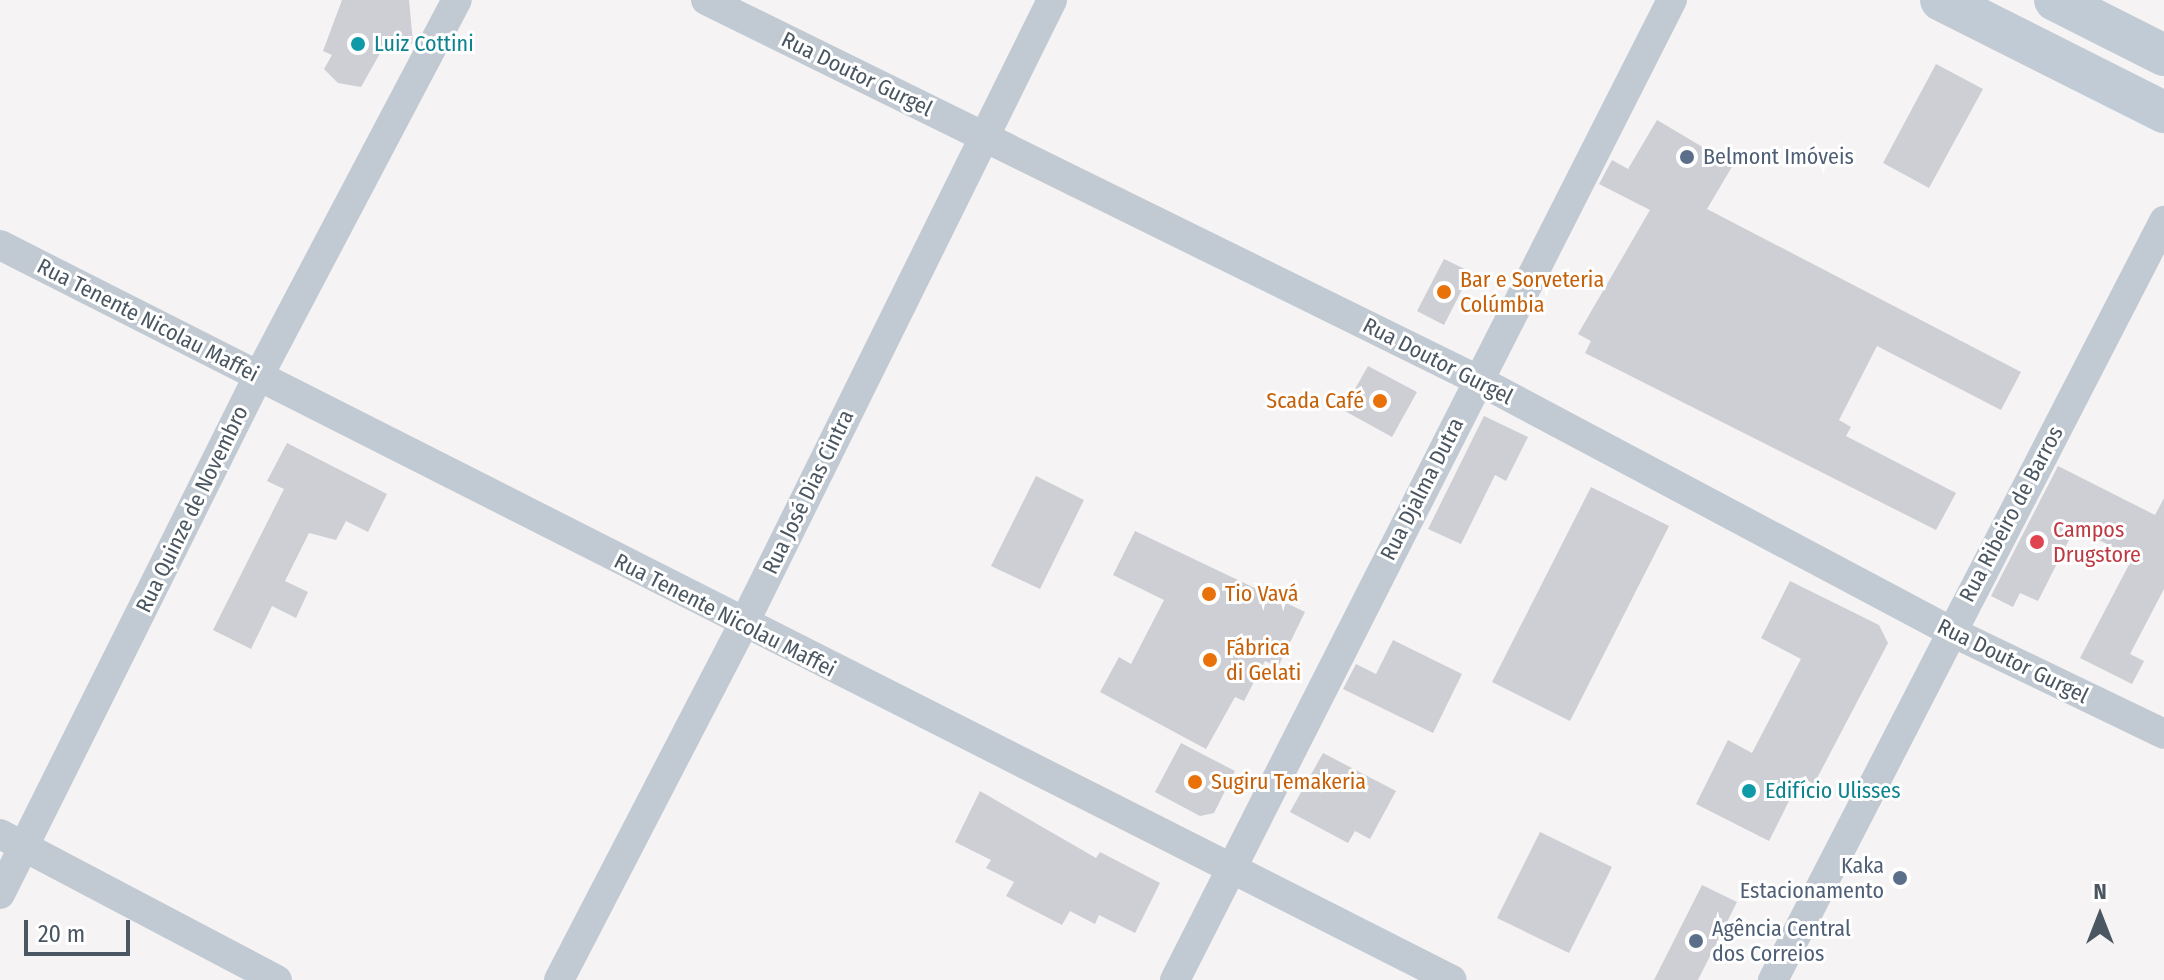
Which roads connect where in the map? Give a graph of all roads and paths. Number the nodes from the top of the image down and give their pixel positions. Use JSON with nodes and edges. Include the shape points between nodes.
{"nodes":[{"id":1,"x":457,"y":0,"type":"edge"},
{"id":2,"x":706,"y":0,"type":"edge"},
{"id":3,"x":1052,"y":0,"type":"edge"},
{"id":4,"x":1672,"y":0,"type":"edge"},
{"id":5,"x":1941,"y":0,"type":"edge"},
{"id":6,"x":2055,"y":0,"type":"edge"},
{"id":7,"x":2164,"y":55,"type":"edge"},
{"id":8,"x":2164,"y":112,"type":"edge"},
{"id":9,"x":983,"y":137,"type":"junction"},
{"id":10,"x":2164,"y":221,"type":"edge"},
{"id":11,"x":0,"y":245,"type":"edge"},
{"id":12,"x":258,"y":377,"type":"junction"},
{"id":13,"x":1476,"y":379,"type":"junction"},
{"id":14,"x":744,"y":623,"type":"junction"},
{"id":15,"x":1950,"y":631,"type":"junction"},
{"id":16,"x":2164,"y":734,"type":"edge"},
{"id":17,"x":12,"y":840,"type":"edge"},
{"id":18,"x":1232,"y":870,"type":"junction"},
{"id":19,"x":0,"y":894,"type":"edge"},
{"id":20,"x":277,"y":980,"type":"edge"},
{"id":21,"x":559,"y":980,"type":"edge"},
{"id":22,"x":1175,"y":980,"type":"edge"},
{"id":23,"x":1452,"y":980,"type":"edge"},
{"id":24,"x":1773,"y":980,"type":"edge"}],
"edges":[{"from":1,"to":12,"type":"street","name":"Rua Quinze de Novembro"},
{"from":2,"to":9,"type":"street","name":"Rua Doutor Gurgel"},
{"from":3,"to":9,"type":"street","name":"Rua José Dias Cintra"},
{"from":4,"to":13,"type":"street","name":"Rua Djalma Dutra"},
{"from":5,"to":8,"type":"main road"},
{"from":6,"to":7,"type":"main road"},
{"from":9,"to":13,"type":"street","name":"Rua Doutor Gurgel"},
{"from":9,"to":14,"type":"street","name":"Rua José Dias Cintra"},
{"from":10,"to":15,"type":"street","name":"Rua Ribeiro de Barros"},
{"from":11,"to":12,"type":"street","name":"Rua Tenente Nicolau Maffei"},
{"from":12,"to":14,"type":"street","name":"Rua Tenente Nicolau Maffei"},
{"from":12,"to":17,"type":"street","name":"Rua Quinze de Novembro"},
{"from":13,"to":15,"type":"street","name":"Rua Doutor Gurgel"},
{"from":13,"to":18,"type":"street","name":"Rua Djalma Dutra"},
{"from":14,"to":18,"type":"street","name":"Rua Tenente Nicolau Maffei"},
{"from":14,"to":21,"type":"street","name":"Rua José Dias Cintra"},
{"from":15,"to":16,"type":"street","name":"Rua Doutor Gurgel"},
{"from":15,"to":24,"type":"street","name":"Rua Ribeiro de Barros"},
{"from":17,"to":19,"type":"street","name":"Rua Quinze de Novembro"},
{"from":17,"to":20,"type":"street"},
{"from":18,"to":22,"type":"street","name":"Rua Djalma Dutra"},
{"from":18,"to":23,"type":"street","name":"Rua Tenente Nicolau Maffei"}]}
